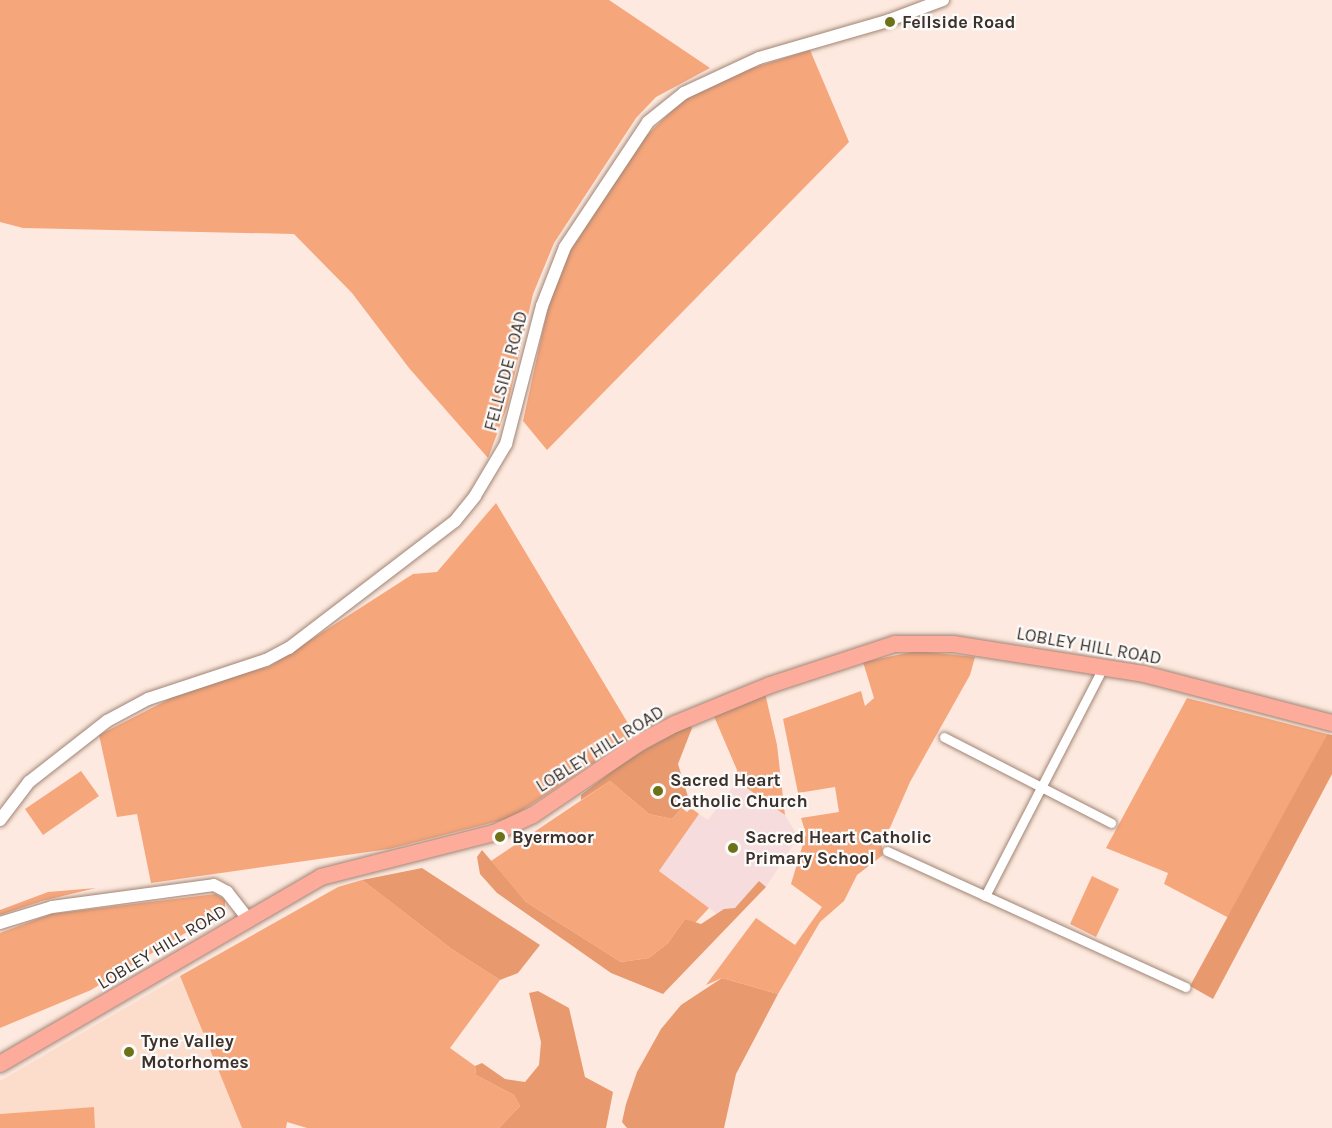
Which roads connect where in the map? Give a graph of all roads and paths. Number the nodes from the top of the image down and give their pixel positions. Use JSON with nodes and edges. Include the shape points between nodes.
{"nodes":[{"id":1,"x":944,"y":0,"type":"edge"},
{"id":2,"x":1103,"y":667,"type":"junction"},
{"id":3,"x":1332,"y":723,"type":"edge"},
{"id":4,"x":944,"y":737,"type":"dead end"},
{"id":5,"x":1041,"y":787,"type":"junction"},
{"id":6,"x":0,"y":820,"type":"edge"},
{"id":7,"x":1111,"y":823,"type":"dead end"},
{"id":8,"x":887,"y":851,"type":"dead end"},
{"id":9,"x":985,"y":896,"type":"junction"},
{"id":10,"x":247,"y":918,"type":"junction"},
{"id":11,"x":0,"y":923,"type":"edge"},
{"id":12,"x":1186,"y":987,"type":"dead end"},
{"id":13,"x":0,"y":1064,"type":"edge"}],
"edges":[{"from":1,"to":6,"type":"street","name":"FELLSIDE ROAD","via":[[759,58],[684,93],[648,122],[565,247],[542,306],[506,444],[475,496],[454,522],[289,648],[266,660],[148,699],[107,721],[29,782]]},
{"from":2,"to":3,"type":"highway","name":"LOBLEY HILL ROAD","via":[[1188,684]]},
{"from":2,"to":5,"type":"street"},
{"from":2,"to":10,"type":"highway","name":"LOBLEY HILL ROAD","via":[[934,643],[905,643],[868,651],[675,724],[515,825],[465,842],[349,867],[321,877]]},
{"from":4,"to":5,"type":"street"},
{"from":5,"to":7,"type":"street"},
{"from":5,"to":9,"type":"street"},
{"from":8,"to":9,"type":"street"},
{"from":9,"to":12,"type":"street"},
{"from":10,"to":11,"type":"street","via":[[227,892],[214,885],[52,907]]},
{"from":10,"to":13,"type":"highway","name":"LOBLEY HILL ROAD"}]}
